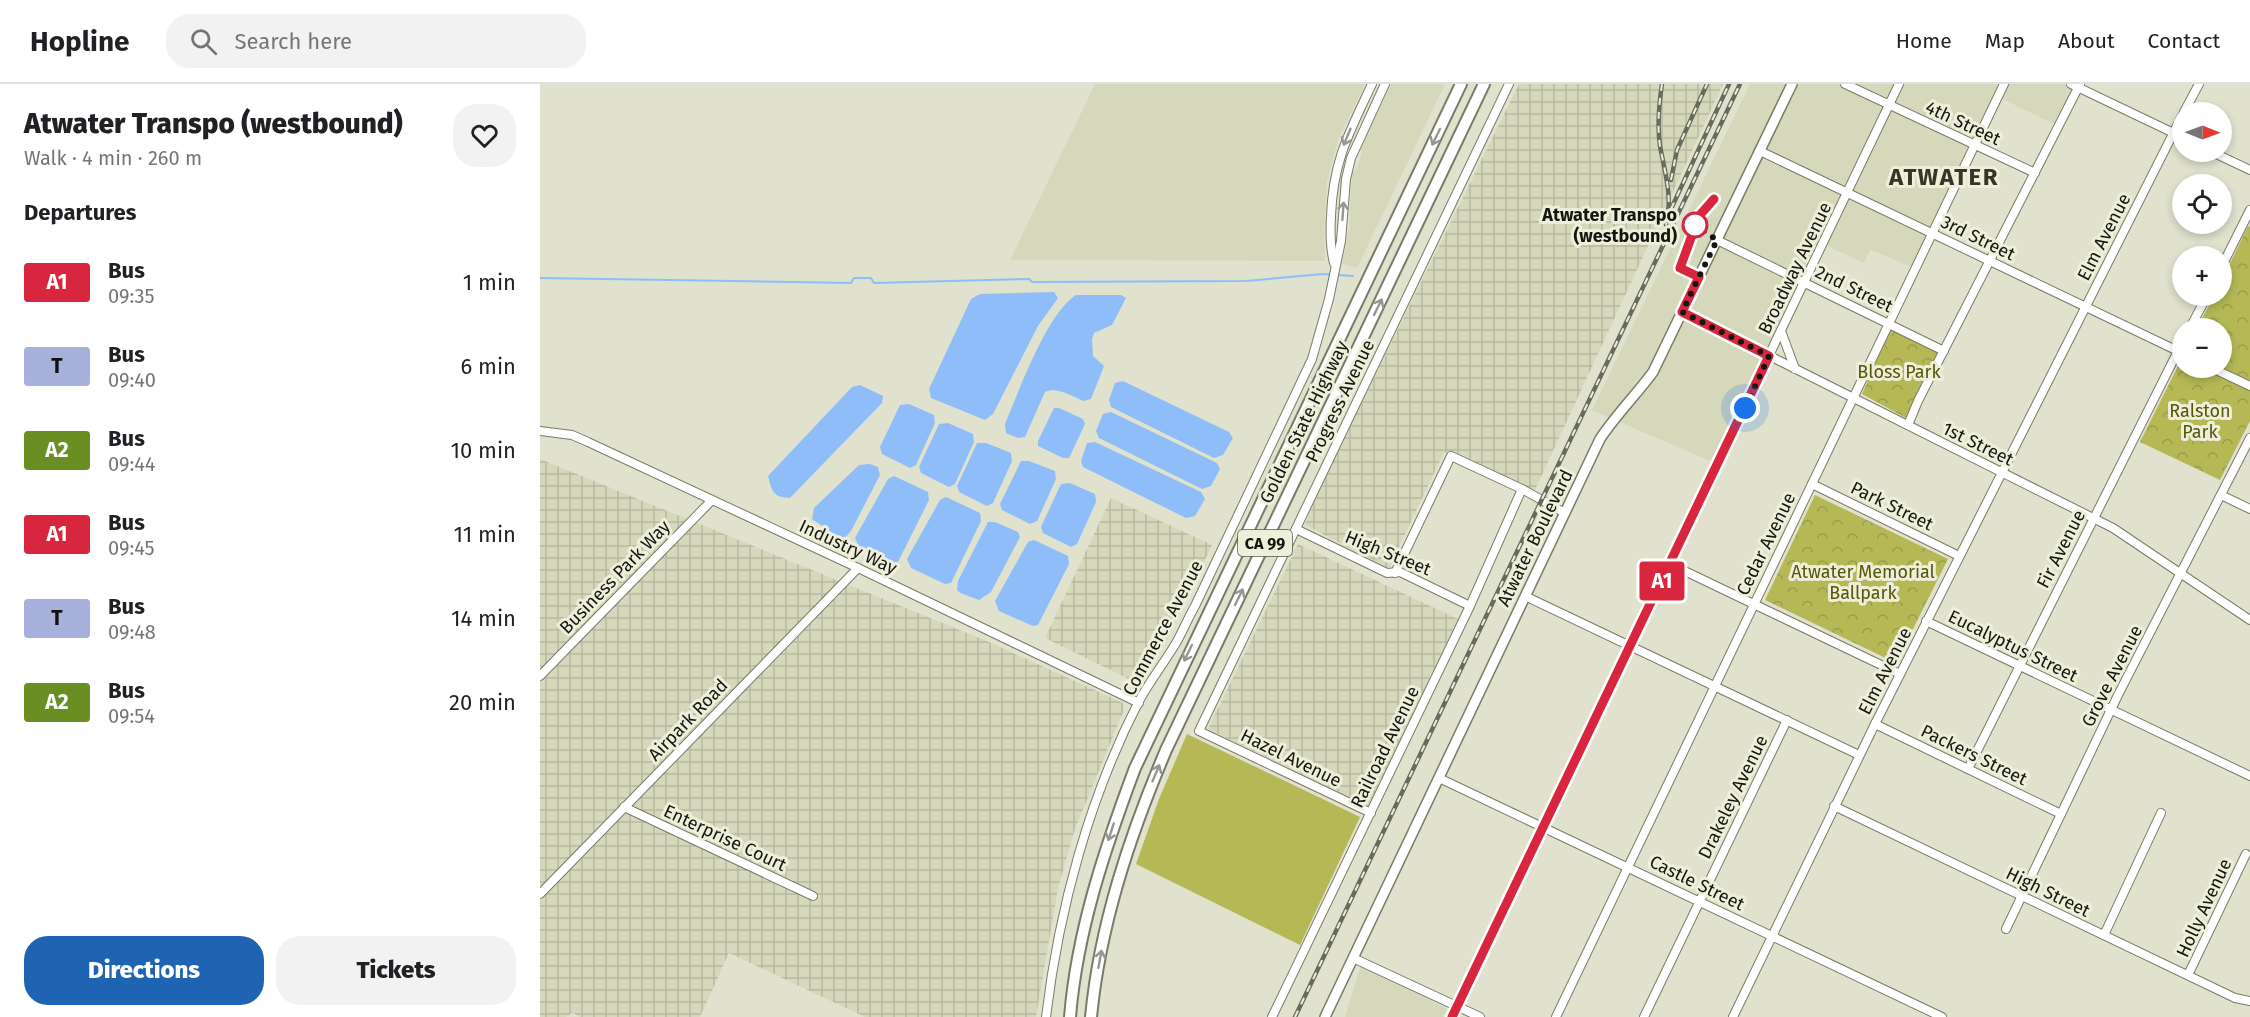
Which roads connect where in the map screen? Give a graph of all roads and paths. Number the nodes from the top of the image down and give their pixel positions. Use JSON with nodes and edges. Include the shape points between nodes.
{"nodes":[{"id":1,"x":1372,"y":84,"type":"edge"},
{"id":2,"x":1385,"y":84,"type":"edge"},
{"id":3,"x":1461,"y":84,"type":"edge"},
{"id":4,"x":1484,"y":84,"type":"edge"},
{"id":5,"x":1509,"y":84,"type":"edge"},
{"id":6,"x":1792,"y":84,"type":"edge"},
{"id":7,"x":1845,"y":84,"type":"edge"},
{"id":8,"x":1899,"y":84,"type":"edge"},
{"id":9,"x":2004,"y":84,"type":"edge"},
{"id":10,"x":2199,"y":84,"type":"edge"},
{"id":11,"x":2076,"y":85,"type":"edge"},
{"id":12,"x":2189,"y":102,"type":"edge"},
{"id":13,"x":1890,"y":105,"type":"junction"},
{"id":14,"x":2172,"y":132,"type":"edge"},
{"id":15,"x":2172,"y":137,"type":"edge"},
{"id":16,"x":1974,"y":145,"type":"junction"},
{"id":17,"x":1760,"y":151,"type":"junction"},
{"id":18,"x":2232,"y":161,"type":"edge"},
{"id":19,"x":2250,"y":170,"type":"edge"},
{"id":20,"x":2035,"y":173,"type":"junction"},
{"id":21,"x":1848,"y":192,"type":"junction"},
{"id":22,"x":2250,"y":210,"type":"edge"},
{"id":23,"x":1932,"y":233,"type":"junction"},
{"id":24,"x":1717,"y":240,"type":"junction"},
{"id":25,"x":2232,"y":246,"type":"edge"},
{"id":26,"x":1990,"y":261,"type":"junction"},
{"id":27,"x":1335,"y":264,"type":"junction"},
{"id":28,"x":1804,"y":282,"type":"junction"},
{"id":29,"x":2086,"y":306,"type":"junction"},
{"id":30,"x":1682,"y":312,"type":"junction"},
{"id":31,"x":1888,"y":323,"type":"junction"},
{"id":32,"x":1781,"y":331,"type":"junction"},
{"id":33,"x":2172,"y":348,"type":"edge"},
{"id":34,"x":1944,"y":351,"type":"junction"},
{"id":35,"x":1769,"y":356,"type":"junction"},
{"id":36,"x":2172,"y":367,"type":"edge"},
{"id":37,"x":1795,"y":369,"type":"junction"},
{"id":38,"x":2232,"y":377,"type":"edge"},
{"id":39,"x":2250,"y":386,"type":"edge"},
{"id":40,"x":1853,"y":398,"type":"junction"},
{"id":41,"x":1908,"y":425,"type":"junction"},
{"id":42,"x":540,"y":431,"type":"edge"},
{"id":43,"x":2250,"y":438,"type":"edge"},
{"id":44,"x":2001,"y":472,"type":"junction"},
{"id":45,"x":1812,"y":484,"type":"junction"},
{"id":46,"x":1522,"y":489,"type":"junction"},
{"id":47,"x":2221,"y":495,"type":"junction"},
{"id":48,"x":712,"y":500,"type":"junction"},
{"id":49,"x":2250,"y":508,"type":"edge"},
{"id":50,"x":1565,"y":513,"type":"junction"},
{"id":51,"x":2094,"y":518,"type":"junction"},
{"id":52,"x":1296,"y":529,"type":"junction"},
{"id":53,"x":1959,"y":556,"type":"junction"},
{"id":54,"x":1670,"y":564,"type":"junction"},
{"id":55,"x":858,"y":568,"type":"junction"},
{"id":56,"x":2182,"y":572,"type":"junction"},
{"id":57,"x":1395,"y":573,"type":"junction"},
{"id":58,"x":1525,"y":596,"type":"junction"},
{"id":59,"x":1754,"y":604,"type":"junction"},
{"id":60,"x":1470,"y":606,"type":"junction"},
{"id":61,"x":2250,"y":620,"type":"edge"},
{"id":62,"x":1926,"y":621,"type":"junction"},
{"id":63,"x":1630,"y":645,"type":"junction"},
{"id":64,"x":2019,"y":665,"type":"junction"},
{"id":65,"x":1900,"y":674,"type":"junction"},
{"id":66,"x":540,"y":676,"type":"edge"},
{"id":67,"x":1715,"y":686,"type":"junction"},
{"id":68,"x":1139,"y":703,"type":"junction"},
{"id":69,"x":2112,"y":710,"type":"junction"},
{"id":70,"x":1787,"y":720,"type":"junction"},
{"id":71,"x":1875,"y":724,"type":"junction"},
{"id":72,"x":1199,"y":731,"type":"joint"},
{"id":73,"x":1859,"y":755,"type":"junction"},
{"id":74,"x":1968,"y":769,"type":"junction"},
{"id":75,"x":2250,"y":776,"type":"edge"},
{"id":76,"x":1439,"y":777,"type":"junction"},
{"id":77,"x":1834,"y":806,"type":"junction"},
{"id":78,"x":624,"y":807,"type":"junction"},
{"id":79,"x":1371,"y":813,"type":"junction"},
{"id":80,"x":2161,"y":813,"type":"dead end"},
{"id":81,"x":2061,"y":814,"type":"junction"},
{"id":82,"x":1543,"y":826,"type":"junction"},
{"id":83,"x":2246,"y":854,"type":"dead end"},
{"id":84,"x":1628,"y":867,"type":"junction"},
{"id":85,"x":540,"y":894,"type":"edge"},
{"id":86,"x":813,"y":896,"type":"dead end"},
{"id":87,"x":2022,"y":896,"type":"junction"},
{"id":88,"x":1700,"y":901,"type":"junction"},
{"id":89,"x":2006,"y":929,"type":"dead end"},
{"id":90,"x":2104,"y":935,"type":"junction"},
{"id":91,"x":1772,"y":936,"type":"junction"},
{"id":92,"x":1353,"y":958,"type":"junction"},
{"id":93,"x":2188,"y":975,"type":"junction"},
{"id":94,"x":2250,"y":1001,"type":"edge"},
{"id":95,"x":1457,"y":1006,"type":"junction"},
{"id":96,"x":1046,"y":1017,"type":"edge"},
{"id":97,"x":1070,"y":1017,"type":"edge"},
{"id":98,"x":1091,"y":1017,"type":"edge"},
{"id":99,"x":1272,"y":1017,"type":"edge"},
{"id":100,"x":1325,"y":1017,"type":"edge"},
{"id":101,"x":1452,"y":1017,"type":"edge"},
{"id":102,"x":1479,"y":1017,"type":"edge"},
{"id":103,"x":1556,"y":1017,"type":"edge"},
{"id":104,"x":1644,"y":1017,"type":"edge"},
{"id":105,"x":1734,"y":1017,"type":"edge"},
{"id":106,"x":1942,"y":1017,"type":"edge"}],
"edges":[{"from":1,"to":27,"type":"street","name":"Commerce Avenue","one_way":true,"via":[[1335,173],[1330,243]]},
{"from":27,"to":2,"type":"street","name":"Commerce Avenue","one_way":true,"via":[[1351,158]]},
{"from":3,"to":97,"type":"highway","name":"Golden State Highway","number":"CA 99","one_way":true,"via":[[1135,768],[1095,884]]},
{"from":98,"to":4,"type":"highway","name":"Golden State Highway","number":"CA 99","one_way":true,"via":[[1110,910],[1133,835],[1166,750]]},
{"from":5,"to":52,"type":"street","name":"Progress Avenue"},
{"from":6,"to":17,"type":"main road","name":"Atwater Boulevard"},
{"from":7,"to":13,"type":"street","name":"4th Street"},
{"from":8,"to":13,"type":"street","name":"Broadway Avenue"},
{"from":9,"to":16,"type":"street","name":"Cedar Avenue"},
{"from":10,"to":12,"type":"street","name":"Elm Avenue"},
{"from":11,"to":14,"type":"street"},
{"from":11,"to":20,"type":"street"},
{"from":13,"to":16,"type":"street","name":"4th Street"},
{"from":13,"to":21,"type":"street","name":"Broadway Avenue"},
{"from":15,"to":29,"type":"street","name":"Elm Avenue"},
{"from":16,"to":20,"type":"street","name":"4th Street"},
{"from":16,"to":23,"type":"street","name":"Cedar Avenue"},
{"from":17,"to":21,"type":"street","name":"3rd Street"},
{"from":17,"to":24,"type":"main road","name":"Atwater Boulevard"},
{"from":18,"to":19,"type":"street"},
{"from":20,"to":26,"type":"street"},
{"from":21,"to":23,"type":"street","name":"3rd Street"},
{"from":21,"to":28,"type":"street","name":"Broadway Avenue"},
{"from":22,"to":25,"type":"street"},
{"from":23,"to":26,"type":"street","name":"3rd Street"},
{"from":23,"to":31,"type":"street","name":"Cedar Avenue"},
{"from":24,"to":28,"type":"street","name":"2nd Street"},
{"from":24,"to":30,"type":"main road","name":"Atwater Boulevard"},
{"from":26,"to":29,"type":"street","name":"3rd Street"},
{"from":26,"to":34,"type":"street"},
{"from":27,"to":68,"type":"street","name":"Commerce Avenue","via":[[1312,358],[1176,642]]},
{"from":28,"to":31,"type":"street","name":"2nd Street"},
{"from":28,"to":32,"type":"street","name":"Broadway Avenue"},
{"from":29,"to":33,"type":"street","name":"3rd Street"},
{"from":29,"to":44,"type":"street","name":"Elm Avenue"},
{"from":30,"to":35,"type":"street","name":"1st Street"},
{"from":30,"to":50,"type":"main road","name":"Atwater Boulevard","via":[[1653,372],[1600,439]]},
{"from":31,"to":34,"type":"street","name":"2nd Street"},
{"from":31,"to":40,"type":"street","name":"Cedar Avenue"},
{"from":32,"to":35,"type":"street","name":"Broadway Avenue"},
{"from":32,"to":37,"type":"street"},
{"from":34,"to":41,"type":"street"},
{"from":35,"to":37,"type":"street","name":"1st Street"},
{"from":35,"to":54,"type":"street","name":"Broadway Avenue"},
{"from":36,"to":51,"type":"street","name":"Fir Avenue"},
{"from":37,"to":40,"type":"street","name":"1st Street"},
{"from":38,"to":39,"type":"street"},
{"from":40,"to":41,"type":"street","name":"1st Street"},
{"from":40,"to":45,"type":"street","name":"Cedar Avenue"},
{"from":41,"to":44,"type":"street","name":"1st Street"},
{"from":42,"to":48,"type":"street","name":"Industry Way","via":[[572,435]]},
{"from":43,"to":47,"type":"street","name":"Grove Avenue"},
{"from":44,"to":51,"type":"street","name":"1st Street"},
{"from":44,"to":53,"type":"street","name":"Elm Avenue"},
{"from":45,"to":53,"type":"street","name":"Park Street"},
{"from":45,"to":59,"type":"street","name":"Cedar Avenue"},
{"from":46,"to":50,"type":"street"},
{"from":46,"to":57,"type":"street","via":[[1451,456]]},
{"from":46,"to":60,"type":"street","name":"Railroad Avenue"},
{"from":47,"to":49,"type":"street"},
{"from":47,"to":56,"type":"street","name":"Grove Avenue"},
{"from":48,"to":55,"type":"street","name":"Industry Way"},
{"from":48,"to":66,"type":"street","name":"Business Park Way"},
{"from":50,"to":58,"type":"main road","name":"Atwater Boulevard"},
{"from":51,"to":56,"type":"street","name":"1st Street"},
{"from":51,"to":64,"type":"street","name":"Fir Avenue"},
{"from":52,"to":57,"type":"street","name":"High Street","via":[[1387,573]]},
{"from":52,"to":72,"type":"street","name":"Progress Avenue"},
{"from":53,"to":62,"type":"street","name":"Elm Avenue"},
{"from":54,"to":59,"type":"street"},
{"from":54,"to":63,"type":"street","name":"Broadway Avenue"},
{"from":55,"to":68,"type":"street","name":"Industry Way"},
{"from":55,"to":78,"type":"street","name":"Airpark Road"},
{"from":56,"to":61,"type":"street","name":"1st Street"},
{"from":56,"to":69,"type":"street","name":"Grove Avenue"},
{"from":57,"to":60,"type":"street","name":"High Street"},
{"from":58,"to":63,"type":"street"},
{"from":58,"to":76,"type":"main road","name":"Atwater Boulevard"},
{"from":59,"to":65,"type":"street"},
{"from":59,"to":67,"type":"street","name":"Cedar Avenue"},
{"from":60,"to":79,"type":"street","name":"Railroad Avenue"},
{"from":62,"to":64,"type":"street","name":"Eucalyptus Street"},
{"from":62,"to":65,"type":"street","name":"Elm Avenue"},
{"from":63,"to":67,"type":"street"},
{"from":63,"to":82,"type":"street","name":"Broadway Avenue"},
{"from":64,"to":69,"type":"street","name":"Eucalyptus Street"},
{"from":64,"to":74,"type":"street","name":"Fir Avenue"},
{"from":65,"to":71,"type":"street","name":"Elm Avenue"},
{"from":67,"to":70,"type":"street"},
{"from":67,"to":84,"type":"street","name":"Cedar Avenue"},
{"from":68,"to":96,"type":"street","name":"Commerce Avenue","via":[[1085,836],[1052,970]]},
{"from":69,"to":75,"type":"street","name":"Eucalyptus Street"},
{"from":69,"to":81,"type":"street","name":"Grove Avenue"},
{"from":70,"to":73,"type":"street"},
{"from":70,"to":88,"type":"street","name":"Drakeley Avenue"},
{"from":71,"to":73,"type":"street","name":"Elm Avenue"},
{"from":71,"to":74,"type":"street","name":"Packers Street"},
{"from":72,"to":79,"type":"street","name":"Hazel Avenue"},
{"from":73,"to":77,"type":"street","name":"Elm Avenue"},
{"from":74,"to":81,"type":"street","name":"Packers Street"},
{"from":76,"to":82,"type":"street","name":"Castle Street"},
{"from":76,"to":92,"type":"main road","name":"Atwater Boulevard"},
{"from":77,"to":87,"type":"street","name":"High Street"},
{"from":77,"to":91,"type":"street","name":"Elm Avenue"},
{"from":78,"to":85,"type":"street","name":"Airpark Road"},
{"from":78,"to":86,"type":"street","name":"Enterprise Court"},
{"from":79,"to":99,"type":"street","name":"Railroad Avenue"},
{"from":80,"to":90,"type":"street"},
{"from":81,"to":87,"type":"street","name":"Grove Avenue"},
{"from":82,"to":84,"type":"street","name":"Castle Street"},
{"from":82,"to":95,"type":"street","name":"Broadway Avenue"},
{"from":83,"to":93,"type":"street","name":"Holly Avenue"},
{"from":84,"to":88,"type":"street","name":"Castle Street"},
{"from":84,"to":103,"type":"street","name":"Cedar Avenue"},
{"from":87,"to":89,"type":"street","name":"Grove Avenue"},
{"from":87,"to":90,"type":"street","name":"High Street"},
{"from":88,"to":91,"type":"street","name":"Castle Street"},
{"from":88,"to":104,"type":"street","name":"Drakeley Avenue"},
{"from":90,"to":93,"type":"street","name":"High Street"},
{"from":91,"to":105,"type":"street","name":"Elm Avenue"},
{"from":91,"to":106,"type":"street","name":"Castle Street"},
{"from":92,"to":95,"type":"street"},
{"from":92,"to":100,"type":"main road","name":"Atwater Boulevard"},
{"from":93,"to":94,"type":"street","name":"High Street","via":[[2235,998]]},
{"from":95,"to":101,"type":"street","name":"Broadway Avenue"},
{"from":95,"to":102,"type":"street"}]}
